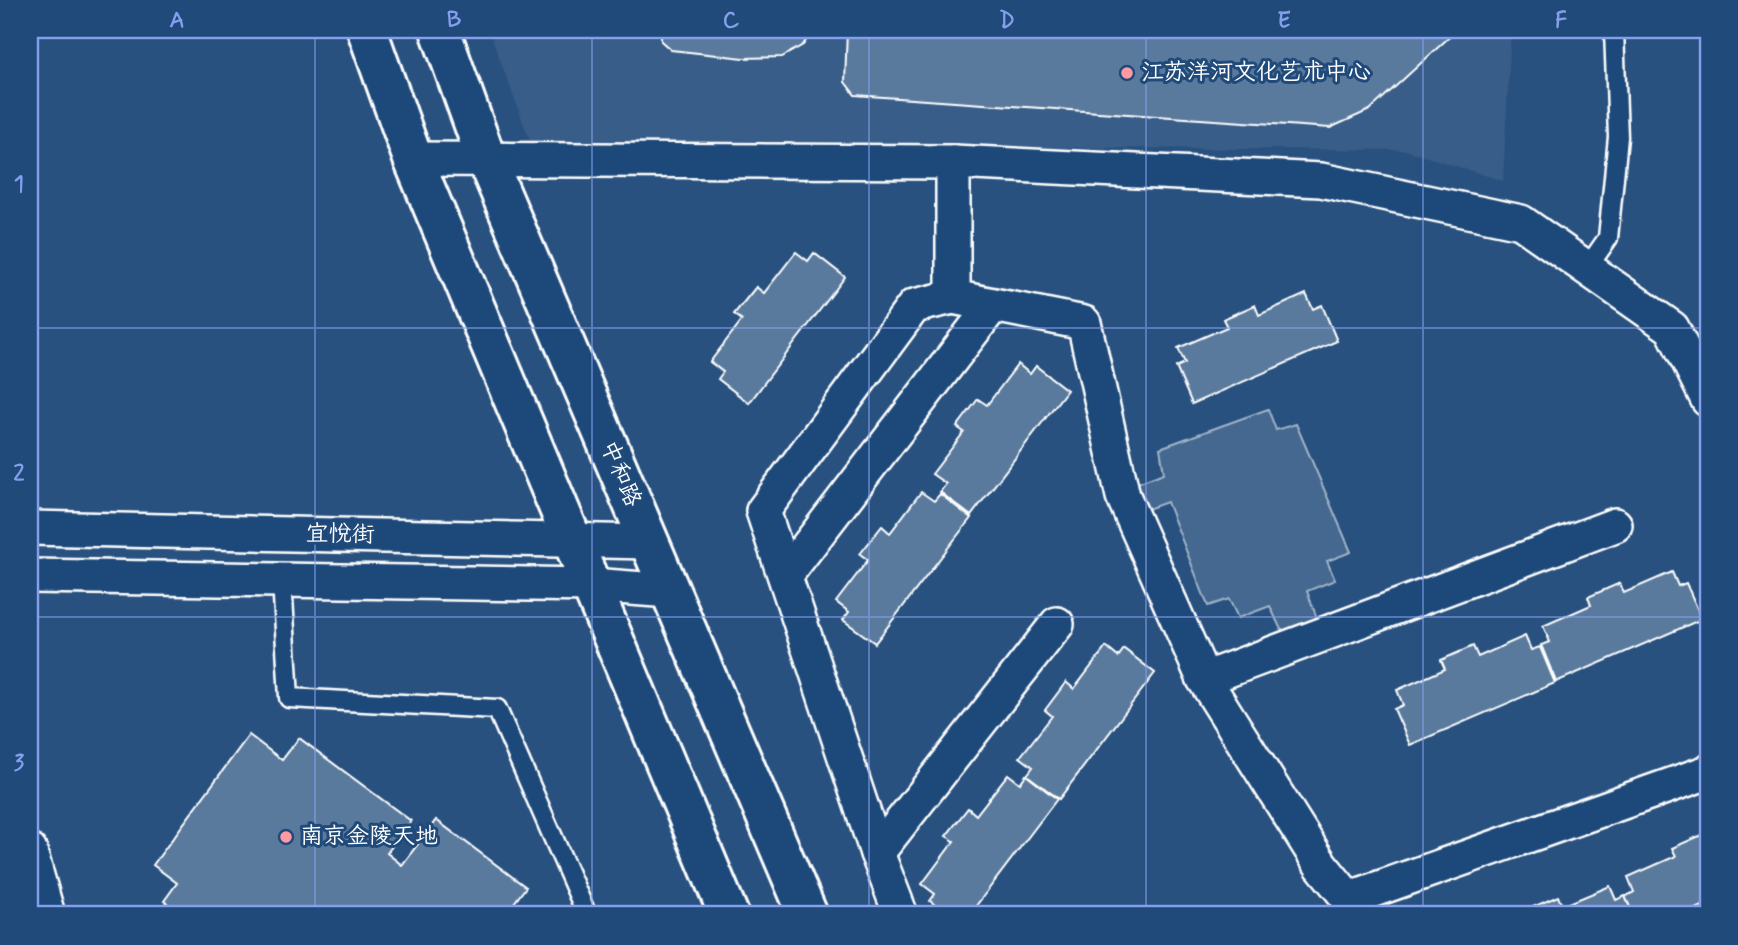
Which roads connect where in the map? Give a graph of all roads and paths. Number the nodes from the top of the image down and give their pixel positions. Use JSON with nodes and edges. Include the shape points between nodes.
{"nodes":[{"id":1,"x":367,"y":30,"type":"edge"},
{"id":2,"x":440,"y":30,"type":"edge"},
{"id":3,"x":1614,"y":30,"type":"edge"},
{"id":4,"x":413,"y":159,"type":"junction"},
{"id":5,"x":487,"y":161,"type":"junction"},
{"id":6,"x":953,"y":162,"type":"junction"},
{"id":7,"x":1587,"y":268,"type":"junction"},
{"id":8,"x":953,"y":297,"type":"junction"},
{"id":9,"x":993,"y":304,"type":"junction"},
{"id":10,"x":1708,"y":400,"type":"edge"},
{"id":11,"x":1615,"y":525,"type":"dead end"},
{"id":12,"x":30,"y":528,"type":"edge"},
{"id":13,"x":572,"y":540,"type":"junction"},
{"id":14,"x":649,"y":542,"type":"junction"},
{"id":15,"x":30,"y":576,"type":"edge"},
{"id":16,"x":785,"y":576,"type":"junction"},
{"id":17,"x":282,"y":580,"type":"junction"},
{"id":18,"x":591,"y":585,"type":"junction"},
{"id":19,"x":670,"y":591,"type":"junction"},
{"id":20,"x":1056,"y":624,"type":"dead end"},
{"id":21,"x":1204,"y":679,"type":"junction"},
{"id":22,"x":1708,"y":772,"type":"edge"},
{"id":23,"x":30,"y":851,"type":"edge"},
{"id":24,"x":877,"y":853,"type":"junction"},
{"id":25,"x":1355,"y":907,"type":"edge"},
{"id":26,"x":48,"y":915,"type":"edge"},
{"id":27,"x":587,"y":915,"type":"edge"},
{"id":28,"x":729,"y":915,"type":"edge"},
{"id":29,"x":808,"y":915,"type":"edge"},
{"id":30,"x":901,"y":915,"type":"edge"}],
"edges":[{"from":1,"to":4,"type":"main road"},
{"from":2,"to":5,"type":"main road","name":"中和路"},
{"from":3,"to":7,"type":"lane","via":[[1618,137],[1608,238]]},
{"from":4,"to":5,"type":"street"},
{"from":4,"to":13,"type":"main road"},
{"from":5,"to":6,"type":"street"},
{"from":5,"to":14,"type":"main road","name":"中和路"},
{"from":6,"to":7,"type":"street","via":[[1321,180],[1521,222]]},
{"from":6,"to":8,"type":"street"},
{"from":7,"to":10,"type":"street","via":[[1672,328]]},
{"from":8,"to":9,"type":"street"},
{"from":8,"to":16,"type":"street","via":[[914,306],[763,511]]},
{"from":9,"to":16,"type":"street"},
{"from":9,"to":21,"type":"street","via":[[1084,323],[1122,496]]},
{"from":11,"to":21,"type":"street"},
{"from":12,"to":13,"type":"street","name":"宜悦街"},
{"from":13,"to":14,"type":"street","name":"宜悦街"},
{"from":13,"to":18,"type":"main road"},
{"from":14,"to":19,"type":"main road","name":"中和路"},
{"from":15,"to":17,"type":"street"},
{"from":16,"to":24,"type":"street"},
{"from":17,"to":18,"type":"street"},
{"from":17,"to":27,"type":"lane","via":[[289,698],[497,709]]},
{"from":18,"to":19,"type":"street"},
{"from":18,"to":28,"type":"main road"},
{"from":19,"to":29,"type":"main road","name":"中和路"},
{"from":20,"to":24,"type":"street"},
{"from":21,"to":25,"type":"street","via":[[1321,865]]},
{"from":22,"to":25,"type":"street"},
{"from":23,"to":26,"type":"street"},
{"from":24,"to":30,"type":"street"}]}
